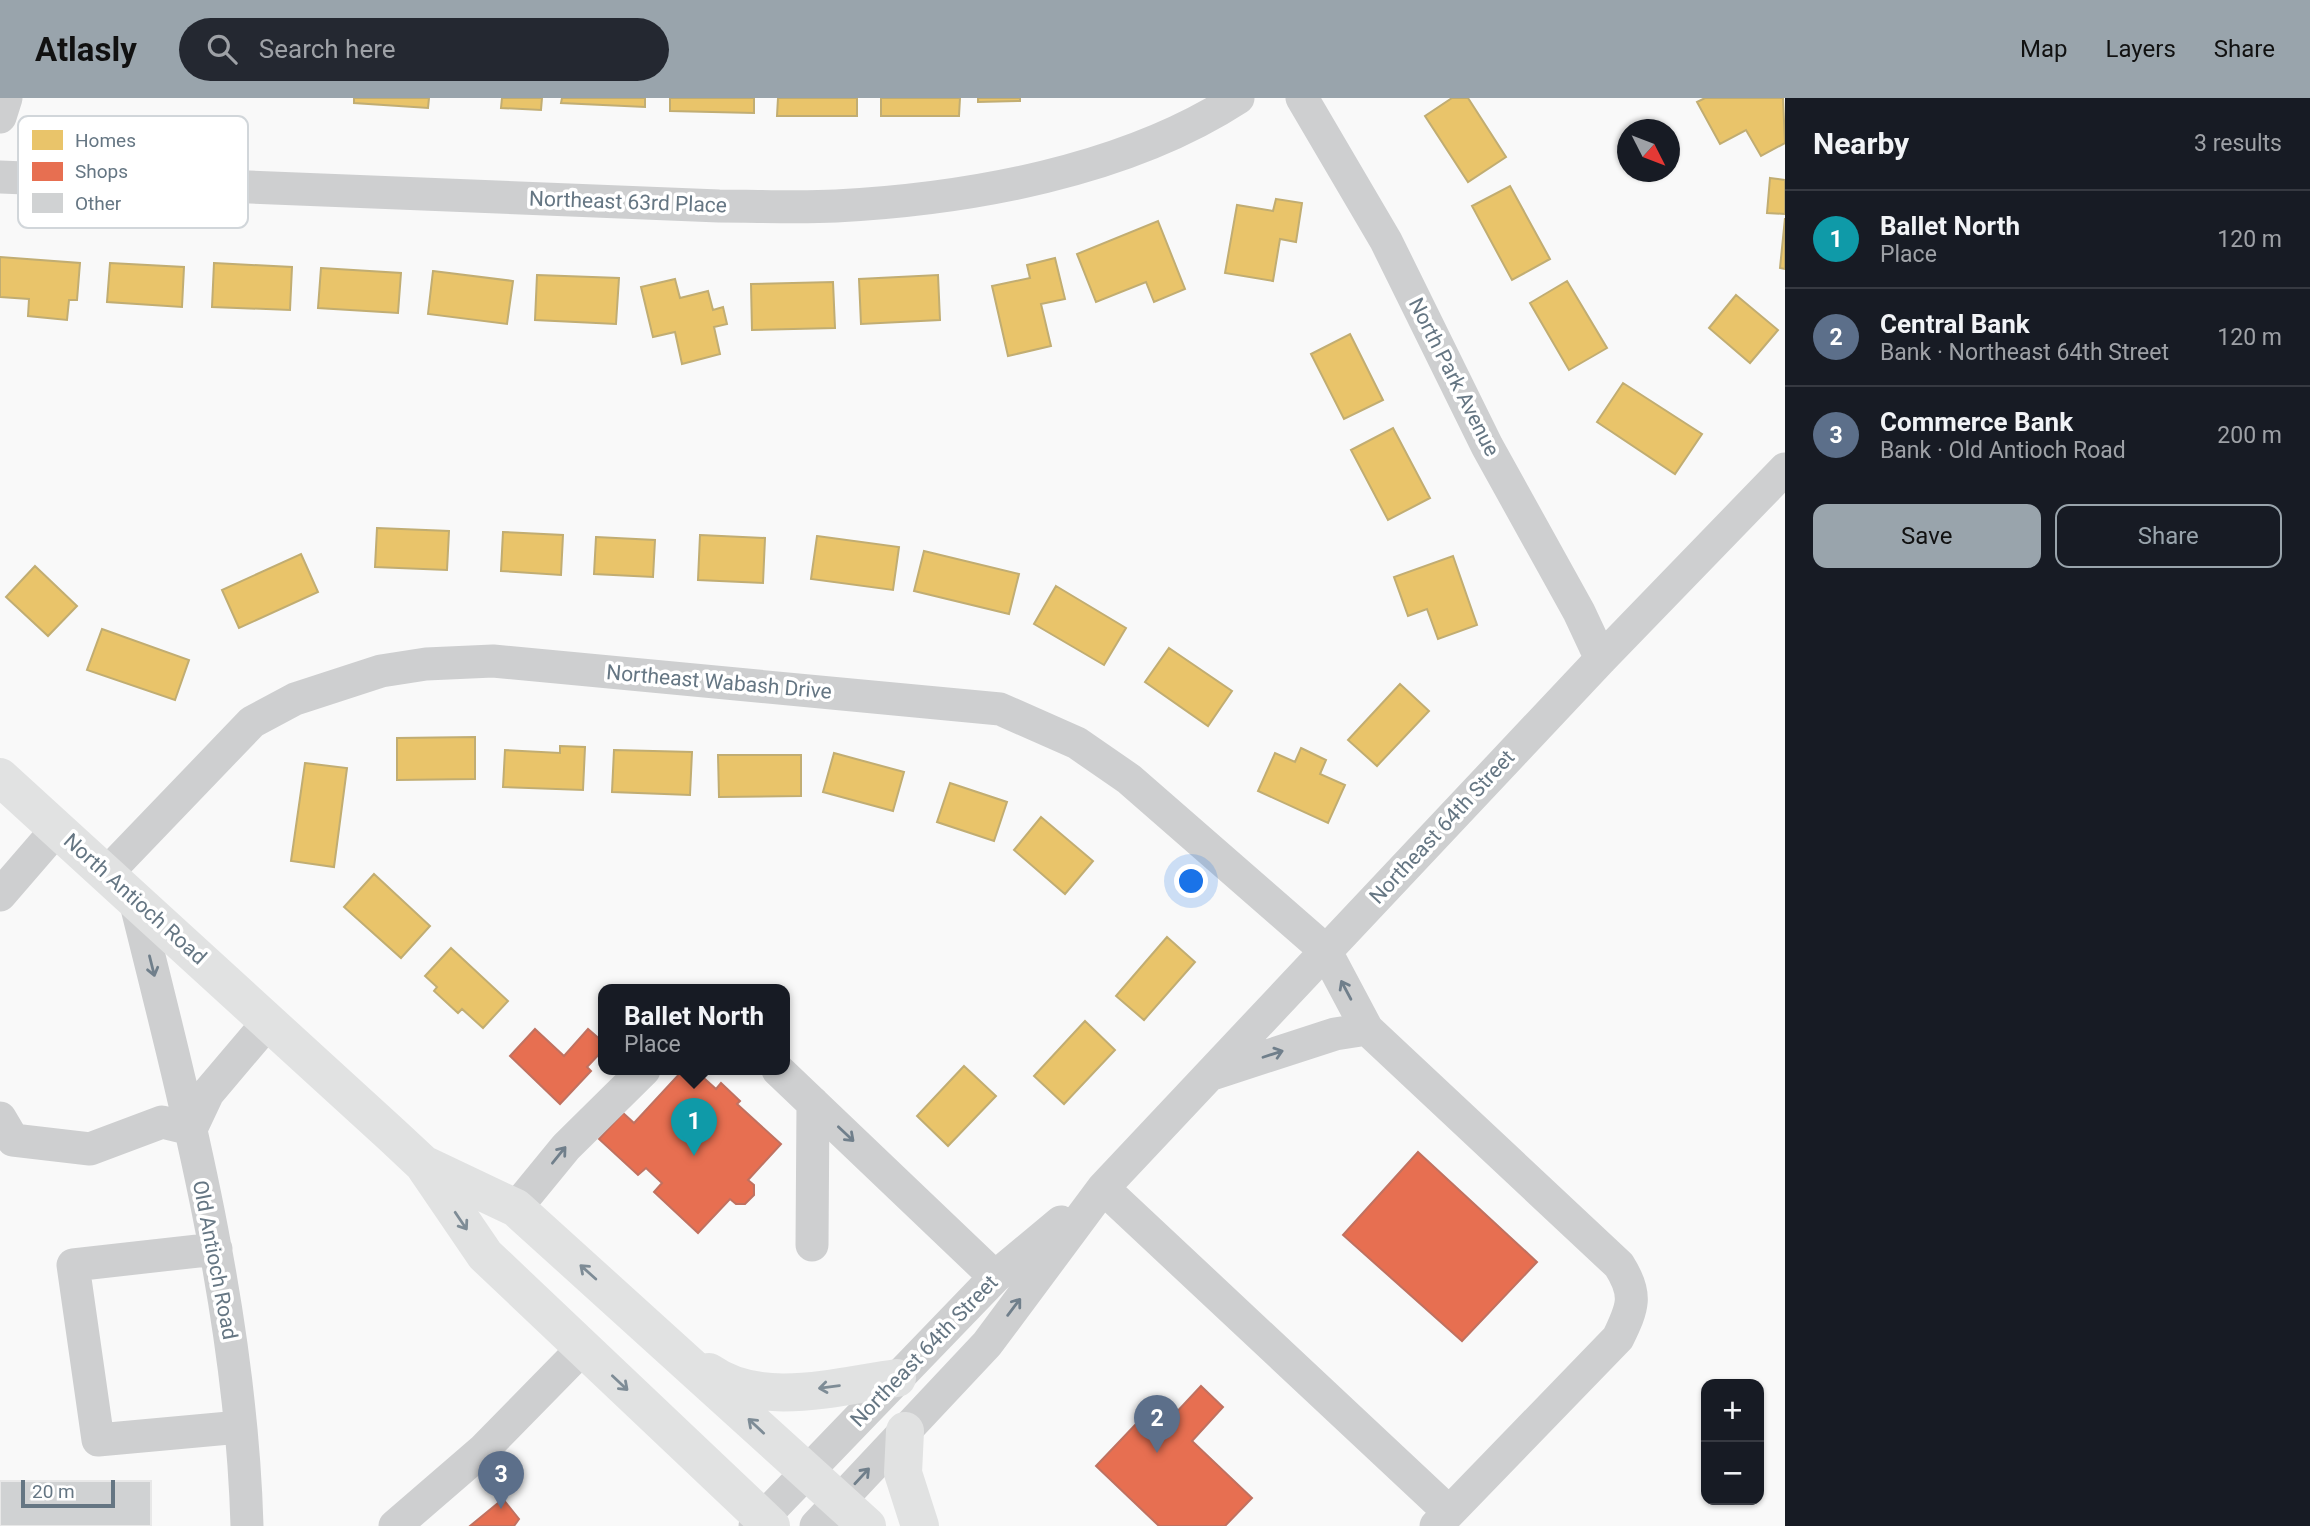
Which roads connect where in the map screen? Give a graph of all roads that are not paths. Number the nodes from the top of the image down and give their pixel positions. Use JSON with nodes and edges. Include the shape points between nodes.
{"nodes":[{"id":1,"x":6,"y":98,"type":"edge"},
{"id":2,"x":1238,"y":98,"type":"edge"},
{"id":3,"x":1302,"y":98,"type":"edge"},
{"id":4,"x":0,"y":117,"type":"edge"},
{"id":5,"x":0,"y":177,"type":"edge"},
{"id":6,"x":18,"y":178,"type":"edge"},
{"id":7,"x":248,"y":187,"type":"edge"},
{"id":8,"x":1785,"y":469,"type":"edge"},
{"id":9,"x":1601,"y":659,"type":"junction"},
{"id":10,"x":0,"y":776,"type":"edge"},
{"id":11,"x":57,"y":829,"type":"junction"},
{"id":12,"x":106,"y":874,"type":"junction"},
{"id":13,"x":0,"y":895,"type":"edge"},
{"id":14,"x":135,"y":900,"type":"junction"},
{"id":15,"x":1325,"y":950,"type":"junction"},
{"id":16,"x":270,"y":1021,"type":"junction"},
{"id":17,"x":1367,"y":1029,"type":"junction"},
{"id":18,"x":639,"y":1075,"type":"edge"},
{"id":19,"x":783,"y":1075,"type":"edge"},
{"id":20,"x":1208,"y":1075,"type":"junction"},
{"id":21,"x":813,"y":1103,"type":"junction"},
{"id":22,"x":0,"y":1118,"type":"edge"},
{"id":23,"x":191,"y":1129,"type":"junction"},
{"id":24,"x":423,"y":1164,"type":"junction"},
{"id":25,"x":1102,"y":1188,"type":"junction"},
{"id":26,"x":516,"y":1208,"type":"junction"},
{"id":27,"x":812,"y":1245,"type":"dead end"},
{"id":28,"x":216,"y":1249,"type":"junction"},
{"id":29,"x":995,"y":1277,"type":"junction"},
{"id":30,"x":672,"y":1347,"type":"junction"},
{"id":31,"x":583,"y":1348,"type":"junction"},
{"id":32,"x":897,"y":1378,"type":"junction"},
{"id":33,"x":240,"y":1427,"type":"junction"},
{"id":34,"x":905,"y":1431,"type":"junction"},
{"id":35,"x":805,"y":1473,"type":"junction"},
{"id":36,"x":827,"y":1514,"type":"edge"},
{"id":37,"x":1442,"y":1519,"type":"edge"},
{"id":38,"x":763,"y":1523,"type":"edge"},
{"id":39,"x":247,"y":1526,"type":"edge"},
{"id":40,"x":395,"y":1526,"type":"edge"},
{"id":41,"x":867,"y":1526,"type":"edge"},
{"id":42,"x":920,"y":1526,"type":"edge"}],
"edges":[{"from":1,"to":4,"type":"street"},
{"from":2,"to":7,"type":"street","name":"Northeast 63rd Place","via":[[1202,122],[1064,170],[989,188],[836,206],[719,206]]},
{"from":3,"to":9,"type":"street","name":"North Park Avenue","via":[[1385,241]]},
{"from":5,"to":6,"type":"street","name":"Northeast 63rd Place"},
{"from":8,"to":9,"type":"street","name":"Northeast 64th Street"},
{"from":9,"to":15,"type":"street","name":"Northeast 64th Street"},
{"from":10,"to":11,"type":"main road","name":"North Antioch Road"},
{"from":11,"to":12,"type":"main road","name":"North Antioch Road"},
{"from":11,"to":13,"type":"street"},
{"from":12,"to":14,"type":"main road","name":"North Antioch Road"},
{"from":12,"to":15,"type":"street","name":"Northeast Wabash Drive","via":[[252,722],[305,695],[381,671],[494,661],[1000,709],[1077,743],[1129,779]]},
{"from":14,"to":16,"type":"main road","name":"North Antioch Road"},
{"from":14,"to":23,"type":"street","name":"Old Antioch Road","one_way":true},
{"from":17,"to":15,"type":"street","one_way":true},
{"from":15,"to":20,"type":"street","name":"Northeast 64th Street"},
{"from":16,"to":23,"type":"street","via":[[208,1093]]},
{"from":16,"to":24,"type":"main road","name":"North Antioch Road"},
{"from":20,"to":17,"type":"street","one_way":true,"via":[[1335,1034]]},
{"from":17,"to":37,"type":"street","via":[[1609,1255],[1630,1282],[1633,1302],[1618,1338]]},
{"from":26,"to":18,"type":"street","one_way":true,"via":[[566,1147]]},
{"from":19,"to":21,"type":"street"},
{"from":20,"to":25,"type":"street","name":"Northeast 64th Street"},
{"from":21,"to":27,"type":"street"},
{"from":21,"to":29,"type":"street","one_way":true},
{"from":22,"to":23,"type":"street","via":[[13,1140],[90,1149],[162,1122]]},
{"from":23,"to":28,"type":"street","name":"Old Antioch Road"},
{"from":24,"to":26,"type":"main road"},
{"from":24,"to":31,"type":"main road","one_way":true,"via":[[485,1255]]},
{"from":25,"to":29,"type":"street","name":"Northeast 64th Street"},
{"from":34,"to":25,"type":"street","name":"Northeast 64th Street","one_way":true,"via":[[987,1344]]},
{"from":25,"to":37,"type":"street"},
{"from":30,"to":26,"type":"main road","one_way":true},
{"from":28,"to":33,"type":"street","name":"Old Antioch Road"},
{"from":28,"to":33,"type":"street","via":[[73,1265],[98,1440]]},
{"from":29,"to":32,"type":"street","name":"Northeast 64th Street"},
{"from":32,"to":30,"type":"main road","one_way":true,"via":[[780,1393],[725,1384]]},
{"from":35,"to":30,"type":"main road","one_way":true},
{"from":31,"to":38,"type":"main road","one_way":true},
{"from":31,"to":40,"type":"street","via":[[483,1450]]},
{"from":32,"to":35,"type":"street","name":"Northeast 64th Street"},
{"from":33,"to":39,"type":"street","name":"Old Antioch Road"},
{"from":36,"to":34,"type":"street","name":"Northeast 64th Street","one_way":true},
{"from":34,"to":42,"type":"main road","via":[[903,1473]]},
{"from":35,"to":36,"type":"main road"},
{"from":35,"to":38,"type":"street","name":"Northeast 64th Street"},
{"from":36,"to":41,"type":"main road"}]}
